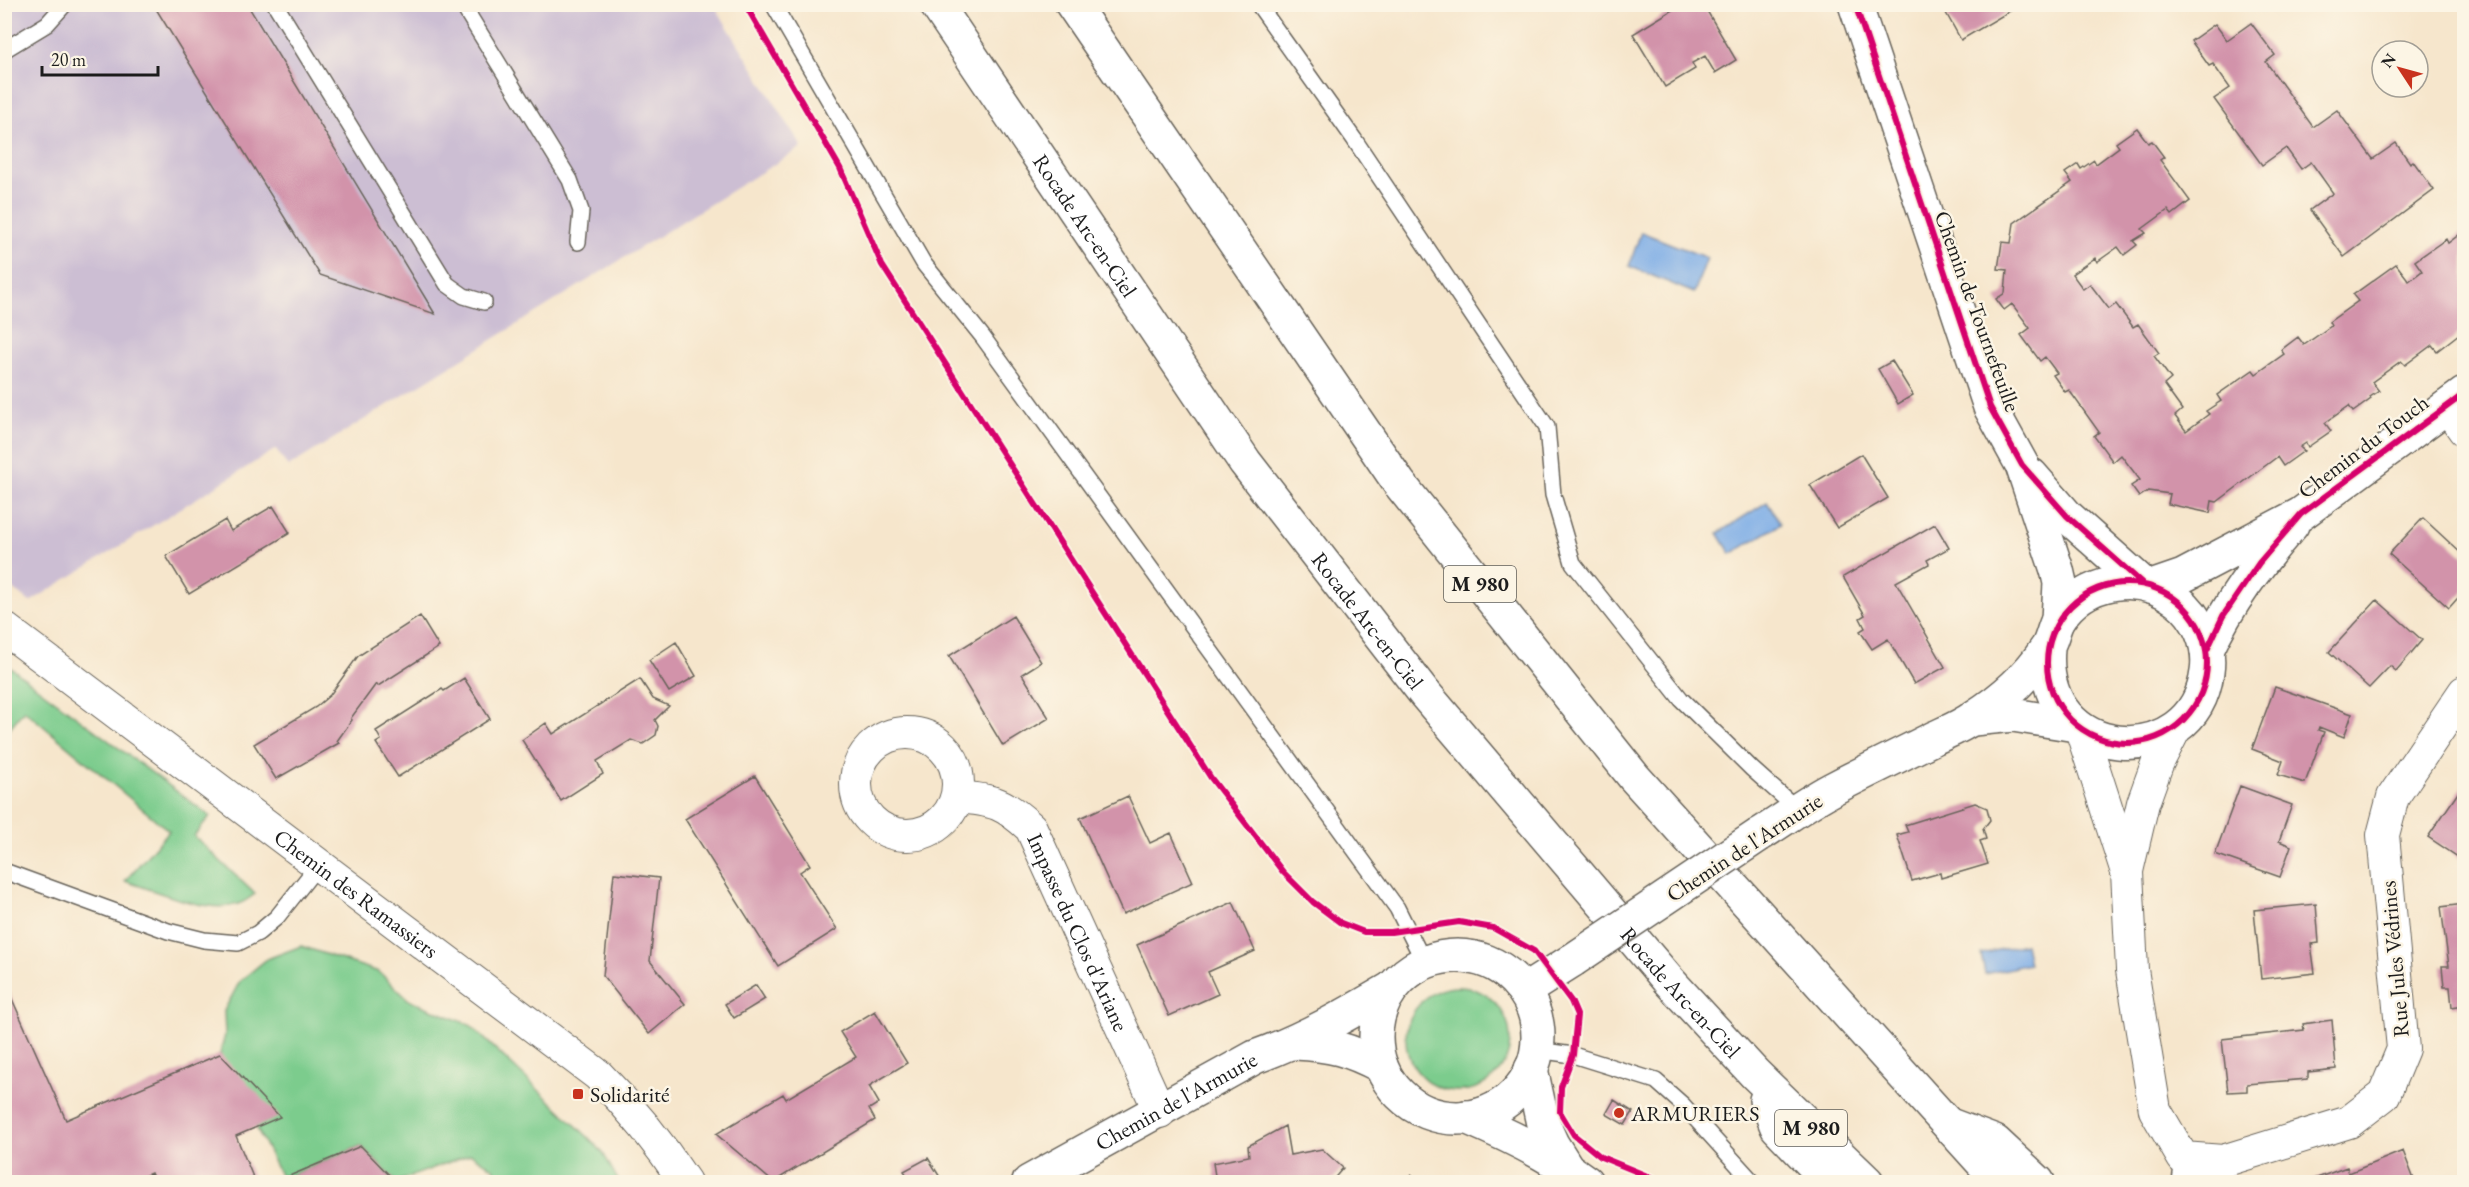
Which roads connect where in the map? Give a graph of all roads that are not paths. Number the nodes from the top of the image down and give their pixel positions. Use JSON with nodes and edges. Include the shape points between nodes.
{"nodes":[{"id":1,"x":65,"y":4,"type":"edge"},
{"id":2,"x":275,"y":4,"type":"edge"},
{"id":3,"x":462,"y":4,"type":"edge"},
{"id":4,"x":773,"y":4,"type":"edge"},
{"id":5,"x":936,"y":4,"type":"edge"},
{"id":6,"x":1072,"y":4,"type":"edge"},
{"id":7,"x":1258,"y":4,"type":"edge"},
{"id":8,"x":1855,"y":4,"type":"edge"},
{"id":9,"x":4,"y":50,"type":"edge"},
{"id":10,"x":578,"y":242,"type":"dead end"},
{"id":11,"x":484,"y":302,"type":"dead end"},
{"id":12,"x":2459,"y":410,"type":"edge"},
{"id":13,"x":2022,"y":465,"type":"junction"},
{"id":14,"x":2301,"y":514,"type":"junction"},
{"id":15,"x":2148,"y":585,"type":"junction"},
{"id":16,"x":4,"y":628,"type":"edge"},
{"id":17,"x":2053,"y":634,"type":"junction"},
{"id":18,"x":2206,"y":650,"type":"junction"},
{"id":19,"x":2464,"y":692,"type":"edge"},
{"id":20,"x":1973,"y":718,"type":"junction"},
{"id":21,"x":2079,"y":727,"type":"junction"},
{"id":22,"x":2176,"y":727,"type":"junction"},
{"id":23,"x":958,"y":797,"type":"dead end"},
{"id":24,"x":1798,"y":810,"type":"junction"},
{"id":25,"x":319,"y":864,"type":"junction"},
{"id":26,"x":4,"y":871,"type":"edge"},
{"id":27,"x":2127,"y":872,"type":"junction"},
{"id":28,"x":1424,"y":962,"type":"junction"},
{"id":29,"x":1392,"y":988,"type":"junction"},
{"id":30,"x":1524,"y":991,"type":"junction"},
{"id":31,"x":1295,"y":1043,"type":"junction"},
{"id":32,"x":1534,"y":1060,"type":"junction"},
{"id":33,"x":1381,"y":1066,"type":"junction"},
{"id":34,"x":1755,"y":1074,"type":"junction"},
{"id":35,"x":1160,"y":1112,"type":"junction"},
{"id":36,"x":1466,"y":1117,"type":"junction"},
{"id":37,"x":1943,"y":1122,"type":"junction"},
{"id":38,"x":2181,"y":1170,"type":"edge"},
{"id":39,"x":1577,"y":1175,"type":"edge"},
{"id":40,"x":685,"y":1182,"type":"edge"},
{"id":41,"x":1029,"y":1182,"type":"edge"},
{"id":42,"x":1753,"y":1182,"type":"edge"},
{"id":43,"x":1830,"y":1182,"type":"edge"},
{"id":44,"x":1867,"y":1182,"type":"edge"},
{"id":45,"x":2000,"y":1182,"type":"edge"},
{"id":46,"x":2038,"y":1182,"type":"edge"}],
"edges":[{"from":1,"to":9,"type":"lane","via":[[46,24]]},
{"from":2,"to":11,"type":"lane","via":[[447,284],[464,296]]},
{"from":3,"to":10,"type":"lane","via":[[570,180],[581,212]]},
{"from":4,"to":28,"type":"lane","via":[[924,264],[982,336],[1391,899]]},
{"from":5,"to":34,"type":"main road","name":"Rocade Arc-en-Ciel","number":"M 980","via":[[1245,462],[1425,694],[1669,981]]},
{"from":6,"to":37,"type":"main road","number":"M 980","via":[[1399,483],[1634,777]]},
{"from":7,"to":24,"type":"lane","via":[[1354,139],[1547,427],[1553,495],[1573,563],[1680,699]]},
{"from":8,"to":13,"type":"main road","name":"Chemin de Tournefeuille","via":[[1990,407]]},
{"from":12,"to":14,"type":"main road","name":"Chemin du Touch"},
{"from":13,"to":15,"type":"main road","name":"Chemin de Tournefeuille","via":[[2067,516]]},
{"from":13,"to":17,"type":"main road","name":"Chemin de Tournefeuille","via":[[2060,584]]},
{"from":14,"to":15,"type":"main road","name":"Chemin du Touch","via":[[2183,576]]},
{"from":14,"to":18,"type":"main road","name":"Chemin du Touch","via":[[2247,581]]},
{"from":15,"to":17,"type":"main road","via":[[2123,582],[2086,593],[2071,605]]},
{"from":15,"to":18,"type":"main road","via":[[2176,599],[2194,618]]},
{"from":16,"to":25,"type":"street","name":"Chemin des Ramassiers"},
{"from":17,"to":20,"type":"main road","name":"Chemin de l'Armurie","via":[[2005,694]]},
{"from":17,"to":21,"type":"main road","via":[[2048,682],[2054,698]]},
{"from":18,"to":22,"type":"main road","via":[[2207,672],[2202,692],[2191,712]]},
{"from":19,"to":38,"type":"street","name":"Rue Jules Védrines","via":[[2393,796],[2383,835],[2403,1049],[2384,1095],[2349,1122]]},
{"from":20,"to":21,"type":"main road","name":"Chemin de l'Armurie","via":[[2013,715]]},
{"from":20,"to":24,"type":"main road","name":"Chemin de l'Armurie","via":[[1833,788]]},
{"from":21,"to":22,"type":"main road","via":[[2099,738],[2128,742],[2158,737]]},
{"from":21,"to":27,"type":"street","name":"Rue Jules Védrines"},
{"from":22,"to":27,"type":"street","name":"Rue Jules Védrines","via":[[2143,803]]},
{"from":23,"to":35,"type":"street","name":"Impasse du Clos d'Ariane","via":[[989,800],[1011,810],[1030,828]]},
{"from":24,"to":30,"type":"main road","name":"Chemin de l'Armurie","bridge":true},
{"from":25,"to":26,"type":"lane","via":[[277,917],[238,943],[168,931]]},
{"from":25,"to":40,"type":"street","name":"Chemin des Ramassiers","via":[[598,1075],[632,1109]]},
{"from":27,"to":38,"type":"street","name":"Rue Jules Védrines","via":[[2132,970],[2155,1110]]},
{"from":28,"to":29,"type":"main road"},
{"from":28,"to":30,"type":"main road","via":[[1452,956],[1479,958],[1504,971]]},
{"from":29,"to":31,"type":"main road","name":"Chemin de l'Armurie"},
{"from":29,"to":33,"type":"main road","via":[[1377,1026]]},
{"from":30,"to":32,"type":"main road","via":[[1538,1029]]},
{"from":31,"to":33,"type":"main road","name":"Chemin de l'Armurie","via":[[1353,1051]]},
{"from":31,"to":35,"type":"main road","name":"Chemin de l'Armurie","via":[[1255,1057]]},
{"from":32,"to":36,"type":"main road","via":[[1520,1088],[1505,1102]]},
{"from":32,"to":39,"type":"main road","via":[[1543,1124],[1552,1144]]},
{"from":32,"to":42,"type":"lane","via":[[1573,1055],[1656,1082],[1683,1105]]},
{"from":33,"to":36,"type":"main road","via":[[1392,1085],[1415,1106],[1444,1117]]},
{"from":34,"to":43,"type":"main road","via":[[1777,1127]]},
{"from":34,"to":44,"type":"main road","name":"Rocade Arc-en-Ciel","number":"M 980"},
{"from":35,"to":41,"type":"main road","name":"Chemin de l'Armurie"},
{"from":36,"to":39,"type":"main road","via":[[1508,1135]]},
{"from":37,"to":45,"type":"main road","number":"M 980"},
{"from":37,"to":46,"type":"main road","via":[[1995,1142]]}]}
